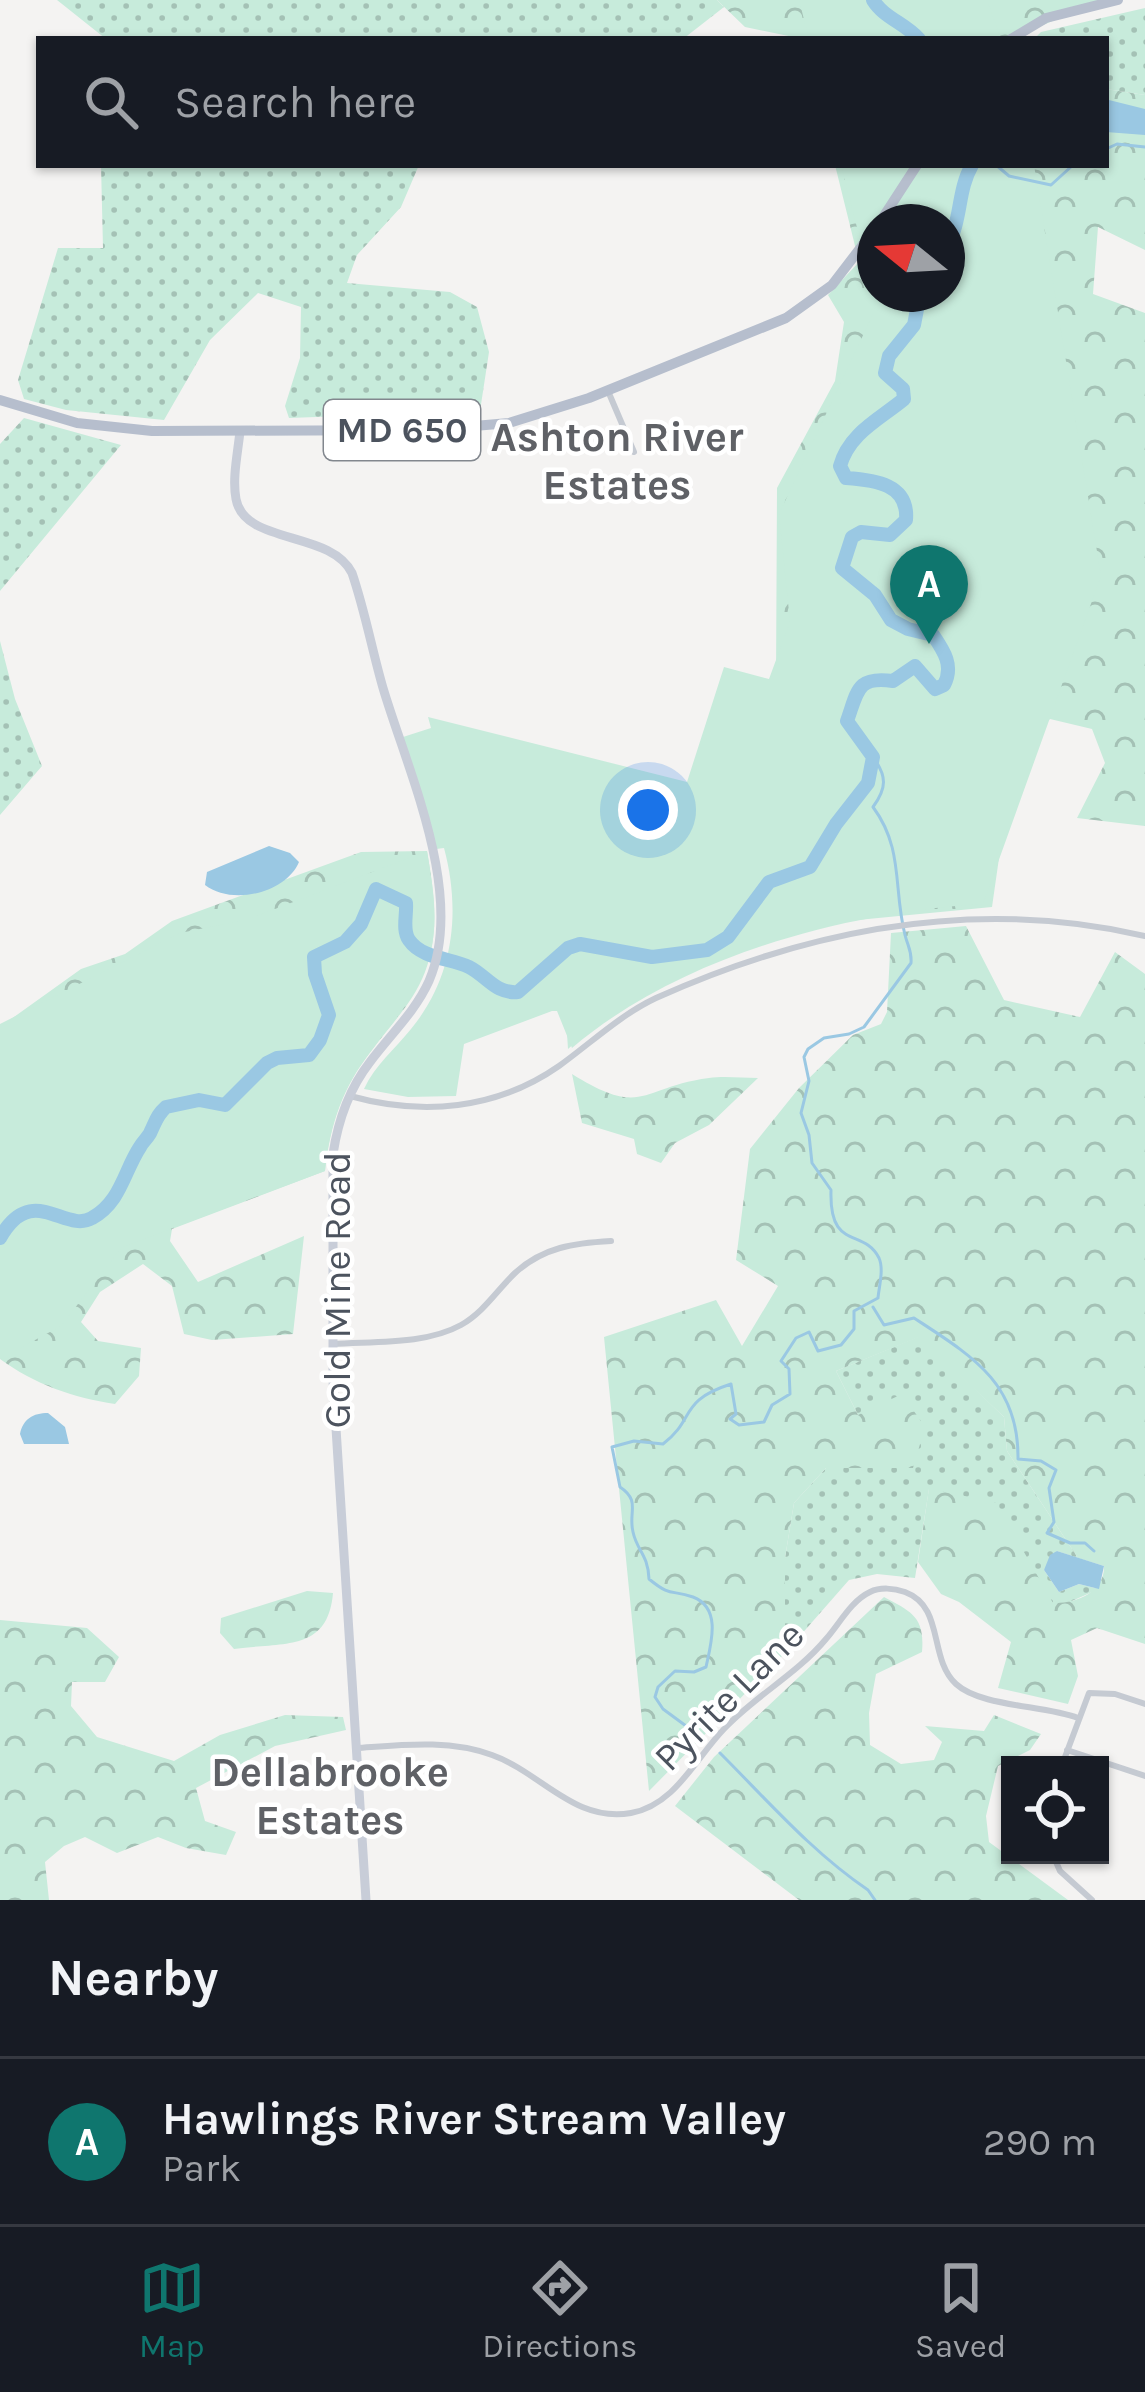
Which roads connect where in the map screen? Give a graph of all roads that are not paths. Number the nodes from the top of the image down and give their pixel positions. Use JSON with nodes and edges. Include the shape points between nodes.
{"nodes":[{"id":1,"x":1118,"y":0,"type":"edge"},
{"id":2,"x":1016,"y":36,"type":"edge"},
{"id":3,"x":915,"y":168,"type":"edge"},
{"id":4,"x":892,"y":204,"type":"edge"},
{"id":5,"x":857,"y":255,"type":"edge"},
{"id":6,"x":608,"y":391,"type":"junction"},
{"id":7,"x":0,"y":400,"type":"edge"},
{"id":8,"x":240,"y":431,"type":"junction"},
{"id":9,"x":634,"y":452,"type":"dead end"},
{"id":10,"x":1145,"y":936,"type":"edge"},
{"id":11,"x":350,"y":1096,"type":"junction"},
{"id":12,"x":611,"y":1240,"type":"dead end"},
{"id":13,"x":332,"y":1344,"type":"junction"},
{"id":14,"x":1145,"y":1704,"type":"edge"},
{"id":15,"x":1078,"y":1718,"type":"junction"},
{"id":16,"x":356,"y":1748,"type":"junction"},
{"id":17,"x":1066,"y":1750,"type":"junction"},
{"id":18,"x":1064,"y":1756,"type":"edge"},
{"id":19,"x":1145,"y":1763,"type":"edge"},
{"id":20,"x":1143,"y":1775,"type":"edge"},
{"id":21,"x":1057,"y":1864,"type":"edge"},
{"id":22,"x":367,"y":1900,"type":"edge"},
{"id":23,"x":1092,"y":1900,"type":"edge"}],
"edges":[{"from":1,"to":2,"type":"main road","via":[[1046,18]]},
{"from":3,"to":4,"type":"main road","number":"MD 650"},
{"from":5,"to":6,"type":"main road","number":"MD 650","via":[[799,310]]},
{"from":6,"to":8,"type":"main road","number":"MD 650","via":[[495,425]]},
{"from":6,"to":9,"type":"street"},
{"from":7,"to":8,"type":"main road","number":"MD 650","via":[[96,426]]},
{"from":8,"to":11,"type":"street","name":"Gold Mine Road","via":[[235,494],[243,514],[334,552],[352,573],[442,908],[434,969]]},
{"from":10,"to":11,"type":"street","via":[[1041,919],[896,924],[808,943],[656,998],[548,1073],[493,1098],[424,1108]]},
{"from":11,"to":13,"type":"street","name":"Gold Mine Road","via":[[333,1154]]},
{"from":12,"to":13,"type":"street","via":[[537,1256],[482,1311],[450,1330]]},
{"from":13,"to":16,"type":"street","name":"Gold Mine Road"},
{"from":14,"to":15,"type":"street","via":[[1088,1693]]},
{"from":15,"to":16,"type":"street","name":"Pyrite Lane","via":[[957,1685],[921,1600],[885,1588],[850,1608],[805,1661],[720,1733],[671,1792],[639,1811],[590,1812],[514,1764],[455,1745]]},
{"from":15,"to":17,"type":"street"},
{"from":16,"to":22,"type":"street","name":"Gold Mine Road"},
{"from":17,"to":18,"type":"street"},
{"from":17,"to":20,"type":"street"},
{"from":19,"to":20,"type":"street"},
{"from":21,"to":23,"type":"street"}]}
